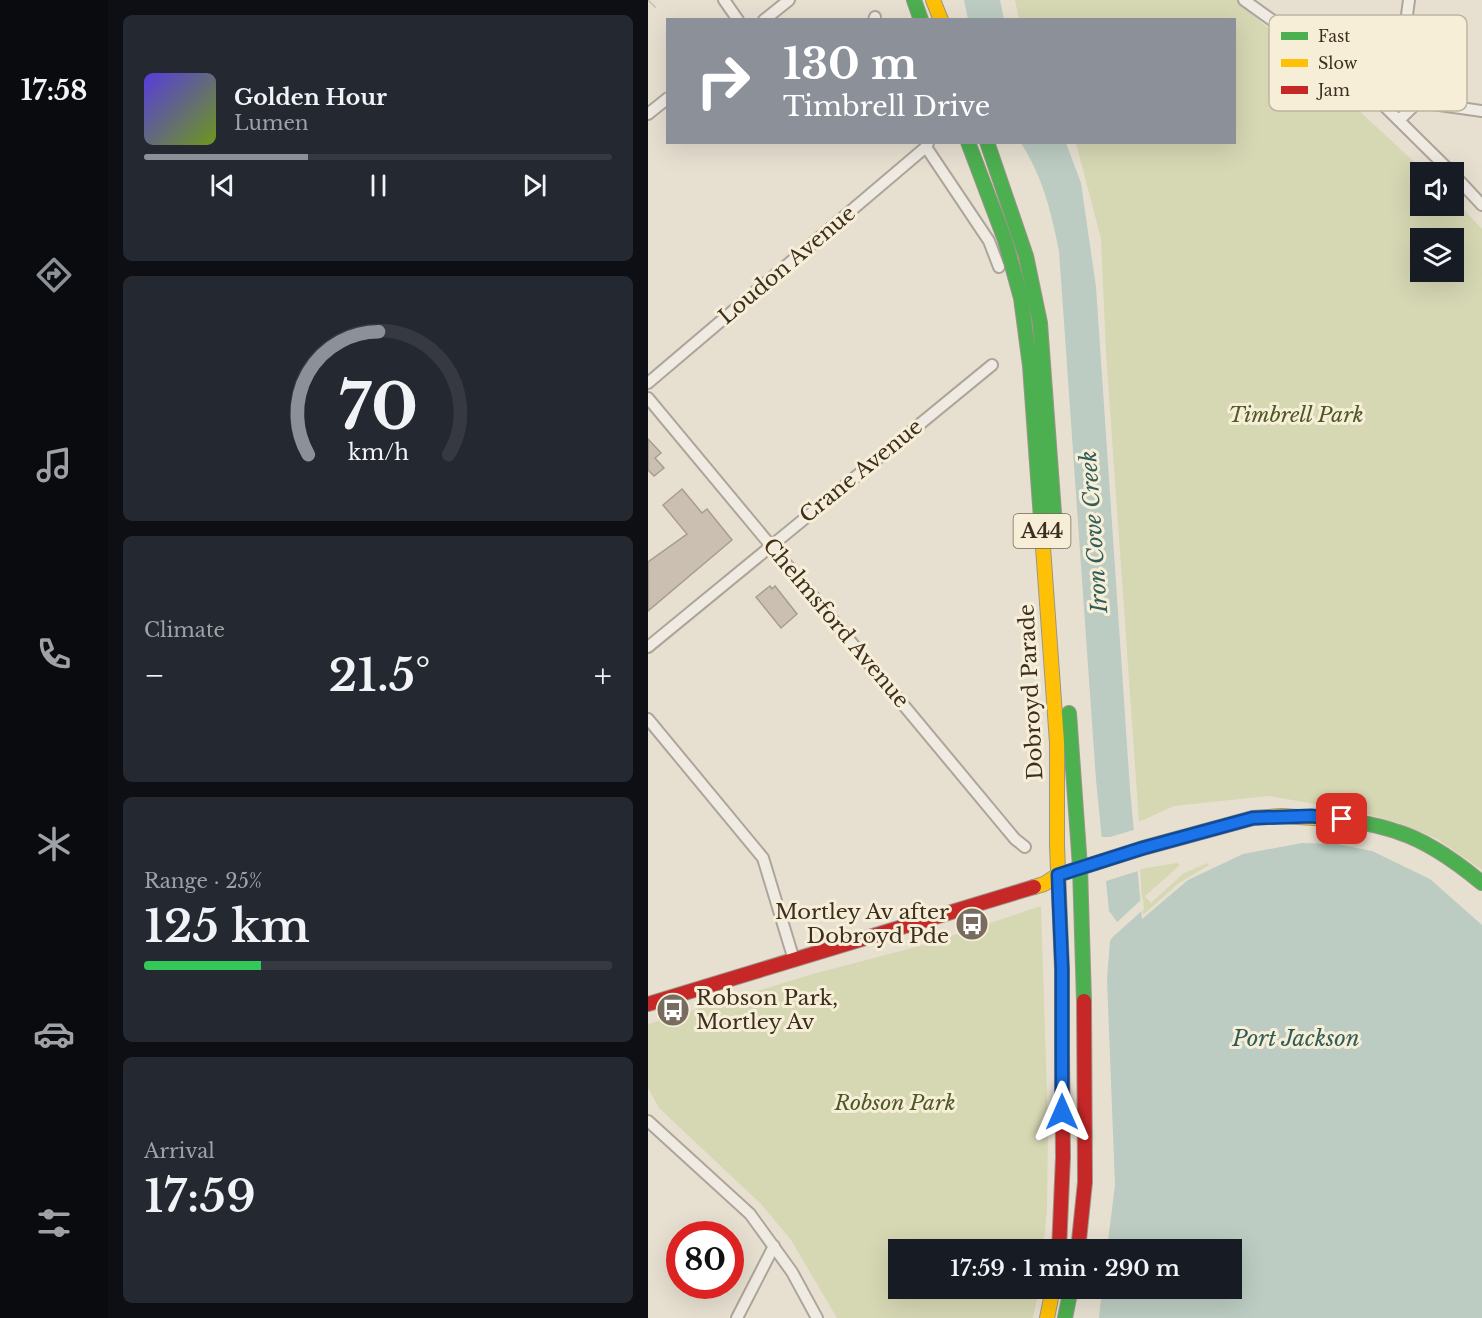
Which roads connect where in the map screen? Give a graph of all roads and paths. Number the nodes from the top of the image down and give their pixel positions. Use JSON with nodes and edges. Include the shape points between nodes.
{"nodes":[{"id":1,"x":724,"y":0,"type":"edge"},
{"id":2,"x":789,"y":0,"type":"edge"},
{"id":3,"x":914,"y":0,"type":"edge"},
{"id":4,"x":933,"y":0,"type":"edge"},
{"id":5,"x":946,"y":0,"type":"edge"},
{"id":6,"x":1244,"y":0,"type":"edge"},
{"id":7,"x":1409,"y":0,"type":"edge"},
{"id":8,"x":1407,"y":15,"type":"edge"},
{"id":9,"x":737,"y":18,"type":"edge"},
{"id":10,"x":766,"y":18,"type":"edge"},
{"id":11,"x":920,"y":18,"type":"edge"},
{"id":12,"x":939,"y":18,"type":"edge"},
{"id":13,"x":949,"y":18,"type":"edge"},
{"id":14,"x":1269,"y":18,"type":"edge"},
{"id":15,"x":666,"y":100,"type":"edge"},
{"id":16,"x":1467,"y":109,"type":"edge"},
{"id":17,"x":1390,"y":111,"type":"edge"},
{"id":18,"x":1408,"y":111,"type":"edge"},
{"id":19,"x":1482,"y":111,"type":"edge"},
{"id":20,"x":648,"y":114,"type":"edge"},
{"id":21,"x":1399,"y":120,"type":"junction"},
{"id":22,"x":969,"y":144,"type":"edge"},
{"id":23,"x":988,"y":144,"type":"edge"},
{"id":24,"x":927,"y":145,"type":"edge"},
{"id":25,"x":1440,"y":162,"type":"edge"},
{"id":26,"x":1464,"y":186,"type":"edge"},
{"id":27,"x":1482,"y":205,"type":"edge"},
{"id":28,"x":999,"y":267,"type":"dead end"},
{"id":29,"x":992,"y":365,"type":"dead end"},
{"id":30,"x":648,"y":383,"type":"edge"},
{"id":31,"x":648,"y":398,"type":"edge"},
{"id":32,"x":770,"y":545,"type":"junction"},
{"id":33,"x":648,"y":647,"type":"edge"},
{"id":34,"x":648,"y":719,"type":"edge"},
{"id":35,"x":1025,"y":847,"type":"dead end"},
{"id":36,"x":1080,"y":867,"type":"junction"},
{"id":37,"x":1058,"y":875,"type":"junction"},
{"id":38,"x":1482,"y":883,"type":"edge"},
{"id":39,"x":795,"y":960,"type":"junction"},
{"id":40,"x":648,"y":1004,"type":"edge"},
{"id":41,"x":648,"y":1121,"type":"edge"},
{"id":42,"x":1059,"y":1239,"type":"edge"},
{"id":43,"x":1079,"y":1239,"type":"edge"},
{"id":44,"x":774,"y":1246,"type":"junction"},
{"id":45,"x":1051,"y":1299,"type":"edge"},
{"id":46,"x":1069,"y":1299,"type":"edge"},
{"id":47,"x":737,"y":1318,"type":"edge"},
{"id":48,"x":818,"y":1318,"type":"edge"},
{"id":49,"x":1047,"y":1318,"type":"edge"},
{"id":50,"x":1065,"y":1318,"type":"edge"}],
"edges":[{"from":1,"to":9,"type":"street"},
{"from":2,"to":10,"type":"street"},
{"from":3,"to":11,"type":"main road"},
{"from":4,"to":12,"type":"main road"},
{"from":5,"to":13,"type":"main road"},
{"from":6,"to":14,"type":"street"},
{"from":7,"to":8,"type":"street"},
{"from":15,"to":20,"type":"street"},
{"from":16,"to":19,"type":"street"},
{"from":17,"to":21,"type":"street"},
{"from":18,"to":21,"type":"street"},
{"from":21,"to":25,"type":"street"},
{"from":22,"to":37,"type":"main road","name":"Dobroyd Parade","number":"A44","via":[[1005,240],[1020,298],[1030,366],[1057,743]]},
{"from":23,"to":36,"type":"main road","name":"Dobroyd Parade","number":"A44","via":[[1026,256],[1043,343]]},
{"from":24,"to":28,"type":"street","via":[[989,241]]},
{"from":24,"to":30,"type":"street","name":"Loudon Avenue"},
{"from":26,"to":27,"type":"street"},
{"from":29,"to":32,"type":"street","name":"Crane Avenue"},
{"from":31,"to":32,"type":"street","name":"Chelmsford Avenue"},
{"from":32,"to":33,"type":"street","name":"Crane Avenue"},
{"from":32,"to":35,"type":"street","name":"Chelmsford Avenue"},
{"from":34,"to":39,"type":"street","via":[[763,858]]},
{"from":36,"to":37,"type":"main road"},
{"from":36,"to":38,"type":"main road","via":[[1253,818],[1311,816],[1399,832],[1455,861]]},
{"from":36,"to":43,"type":"main road","name":"Dobroyd Parade","number":"A44","via":[[1086,1112]]},
{"from":37,"to":39,"type":"main road","via":[[1015,894]]},
{"from":37,"to":42,"type":"main road","name":"Dobroyd Parade","number":"A44","via":[[1063,1157]]},
{"from":39,"to":40,"type":"main road"},
{"from":41,"to":44,"type":"street","via":[[736,1199]]},
{"from":44,"to":47,"type":"street"},
{"from":44,"to":48,"type":"street"},
{"from":45,"to":49,"type":"main road"},
{"from":46,"to":50,"type":"main road"}]}
